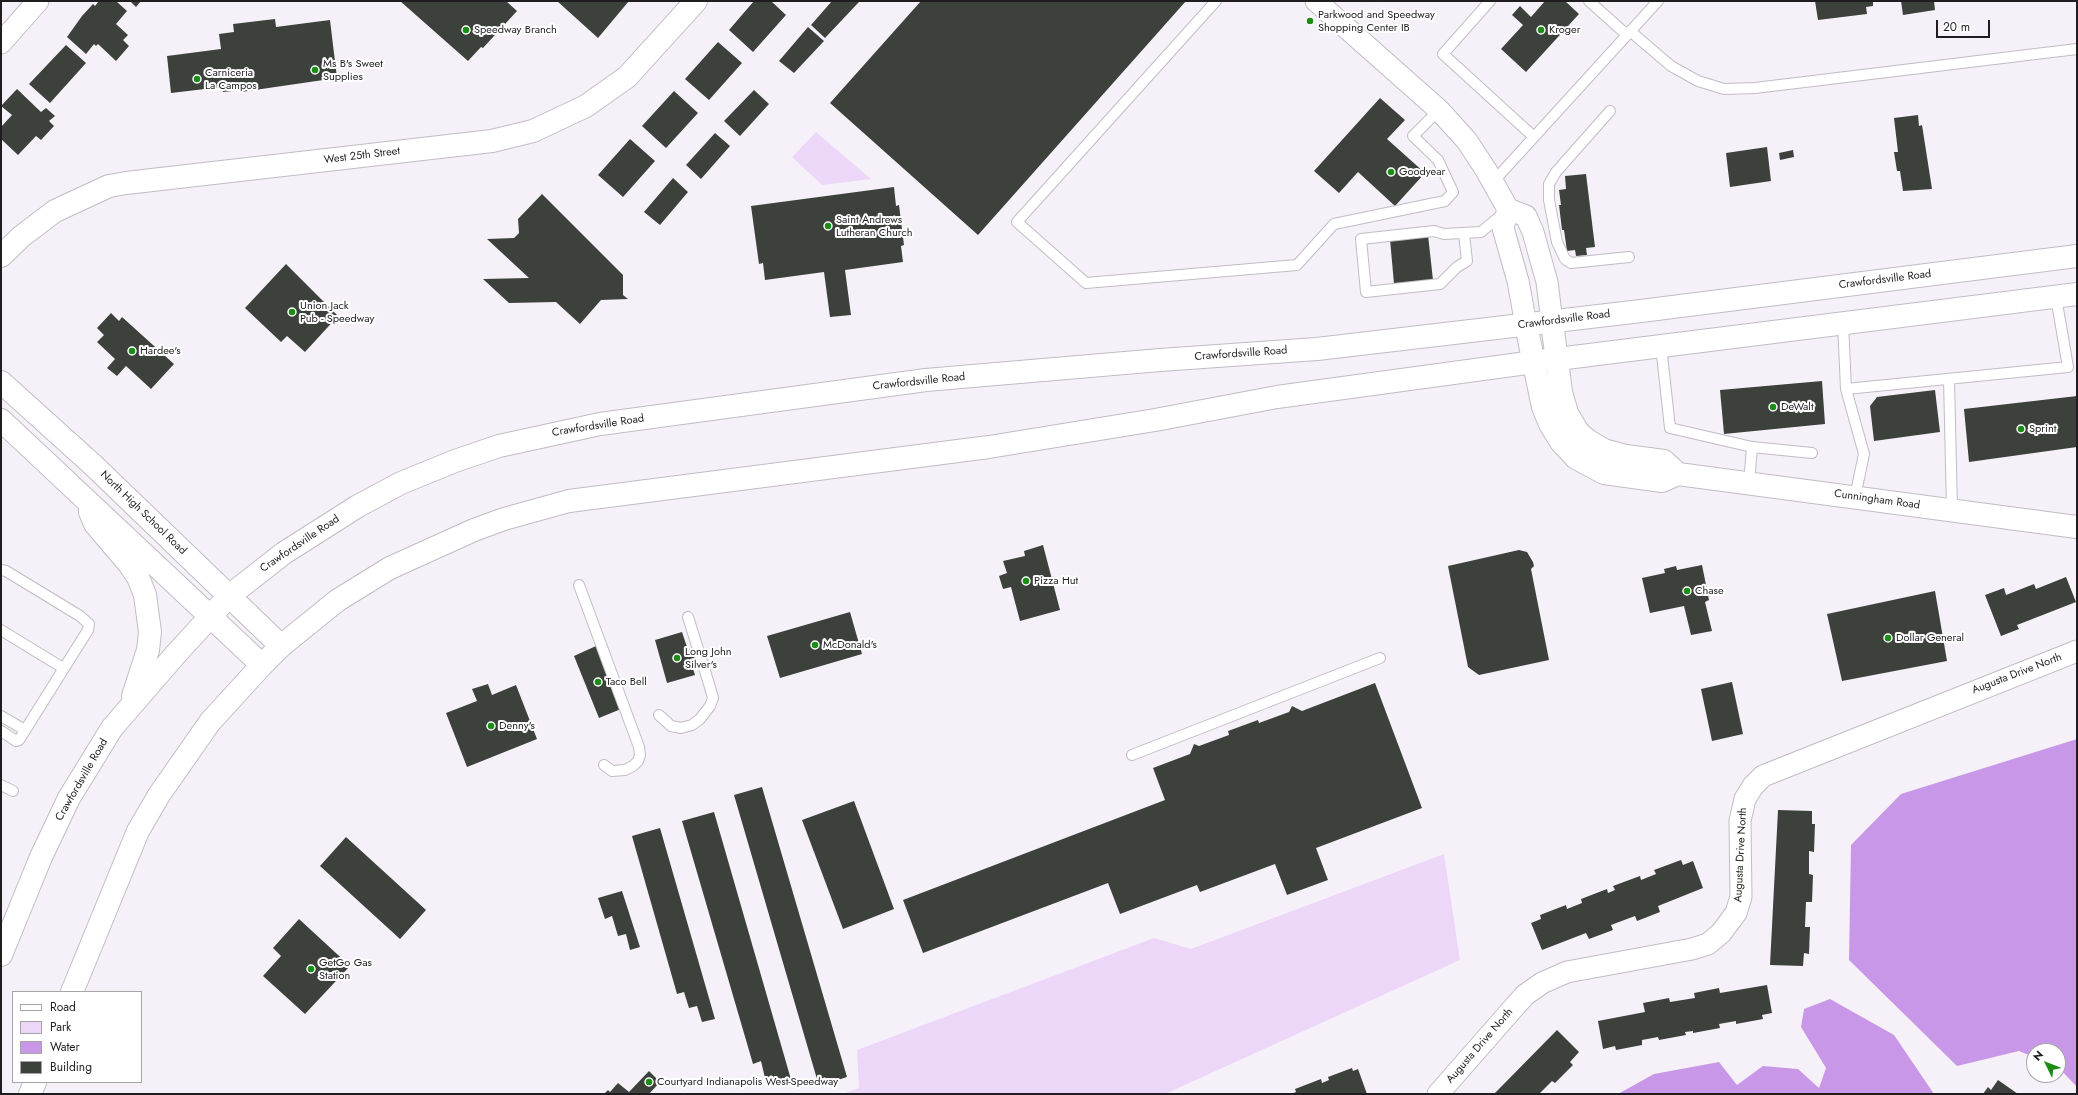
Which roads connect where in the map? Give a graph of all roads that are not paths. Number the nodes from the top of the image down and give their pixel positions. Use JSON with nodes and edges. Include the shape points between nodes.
{"nodes":[{"id":1,"x":38,"y":1,"type":"edge"},
{"id":2,"x":696,"y":1,"type":"edge"},
{"id":3,"x":1216,"y":1,"type":"edge"},
{"id":4,"x":1316,"y":1,"type":"edge"},
{"id":5,"x":1490,"y":1,"type":"edge"},
{"id":6,"x":1589,"y":1,"type":"edge"},
{"id":7,"x":1658,"y":1,"type":"edge"},
{"id":8,"x":1628,"y":33,"type":"junction"},
{"id":9,"x":1,"y":43,"type":"edge"},
{"id":10,"x":2077,"y":49,"type":"edge"},
{"id":11,"x":1439,"y":110,"type":"junction"},
{"id":12,"x":1610,"y":111,"type":"dead end"},
{"id":13,"x":1534,"y":136,"type":"junction"},
{"id":14,"x":1493,"y":182,"type":"junction"},
{"id":15,"x":1508,"y":209,"type":"junction"},
{"id":16,"x":1464,"y":234,"type":"junction"},
{"id":17,"x":1,"y":256,"type":"edge"},
{"id":18,"x":2077,"y":256,"type":"edge"},
{"id":19,"x":1629,"y":257,"type":"dead end"},
{"id":20,"x":2066,"y":295,"type":"edge"},
{"id":21,"x":1552,"y":322,"type":"junction"},
{"id":22,"x":1843,"y":323,"type":"junction"},
{"id":23,"x":1526,"y":325,"type":"junction"},
{"id":24,"x":1661,"y":346,"type":"junction"},
{"id":25,"x":1557,"y":360,"type":"junction"},
{"id":26,"x":1534,"y":362,"type":"junction"},
{"id":27,"x":2072,"y":367,"type":"edge"},
{"id":28,"x":1949,"y":379,"type":"junction"},
{"id":29,"x":1,"y":382,"type":"edge"},
{"id":30,"x":1846,"y":389,"type":"junction"},
{"id":31,"x":1,"y":420,"type":"edge"},
{"id":32,"x":1752,"y":447,"type":"junction"},
{"id":33,"x":1812,"y":453,"type":"dead end"},
{"id":34,"x":1678,"y":474,"type":"junction"},
{"id":35,"x":1749,"y":483,"type":"junction"},
{"id":36,"x":1855,"y":497,"type":"junction"},
{"id":37,"x":90,"y":504,"type":"junction"},
{"id":38,"x":1952,"y":510,"type":"junction"},
{"id":39,"x":2077,"y":527,"type":"edge"},
{"id":40,"x":3,"y":573,"type":"edge"},
{"id":41,"x":579,"y":585,"type":"dead end"},
{"id":42,"x":229,"y":596,"type":"junction"},
{"id":43,"x":211,"y":615,"type":"junction"},
{"id":44,"x":688,"y":617,"type":"dead end"},
{"id":45,"x":1,"y":630,"type":"edge"},
{"id":46,"x":281,"y":646,"type":"junction"},
{"id":47,"x":2077,"y":651,"type":"edge"},
{"id":48,"x":1380,"y":658,"type":"dead end"},
{"id":49,"x":262,"y":665,"type":"junction"},
{"id":50,"x":63,"y":668,"type":"junction"},
{"id":51,"x":129,"y":708,"type":"junction"},
{"id":52,"x":659,"y":715,"type":"dead end"},
{"id":53,"x":1,"y":716,"type":"edge"},
{"id":54,"x":25,"y":730,"type":"junction"},
{"id":55,"x":1,"y":731,"type":"edge"},
{"id":56,"x":1132,"y":755,"type":"dead end"},
{"id":57,"x":604,"y":765,"type":"dead end"},
{"id":58,"x":1,"y":785,"type":"edge"},
{"id":59,"x":13,"y":791,"type":"dead end"},
{"id":60,"x":1,"y":955,"type":"edge"},
{"id":61,"x":72,"y":991,"type":"edge"},
{"id":62,"x":35,"y":1083,"type":"edge"},
{"id":63,"x":30,"y":1094,"type":"edge"},
{"id":64,"x":1438,"y":1094,"type":"edge"}],
"edges":[{"from":1,"to":9,"type":"street"},
{"from":2,"to":17,"type":"main road","name":"West 25th Street","via":[[627,77],[586,106],[533,131],[492,141],[108,186],[55,211],[32,227]]},
{"from":3,"to":11,"type":"lane","via":[[1017,222],[1086,283],[1297,265],[1334,224],[1445,201],[1453,192],[1438,160],[1414,136]]},
{"from":4,"to":11,"type":"street"},
{"from":5,"to":13,"type":"lane","via":[[1443,54]]},
{"from":6,"to":8,"type":"lane"},
{"from":7,"to":8,"type":"lane"},
{"from":8,"to":10,"type":"lane","via":[[1671,66],[1698,81],[1724,89],[1755,88]]},
{"from":8,"to":13,"type":"lane"},
{"from":11,"to":14,"type":"street","via":[[1467,141]]},
{"from":12,"to":19,"type":"lane","via":[[1556,172],[1549,184],[1549,200],[1556,242],[1565,259],[1571,263]]},
{"from":13,"to":14,"type":"lane"},
{"from":14,"to":15,"type":"street"},
{"from":15,"to":16,"type":"lane","via":[[1481,232]]},
{"from":15,"to":21,"type":"street","via":[[1526,216],[1533,232],[1547,282]]},
{"from":15,"to":23,"type":"street","via":[[1503,228],[1518,281]]},
{"from":16,"to":16,"type":"lane","via":[[1434,231],[1361,239],[1366,292],[1440,284],[1467,261]]},
{"from":18,"to":21,"type":"main road","name":"Crawfordsville Road"},
{"from":20,"to":22,"type":"main road"},
{"from":20,"to":27,"type":"lane"},
{"from":21,"to":23,"type":"main road","name":"Crawfordsville Road"},
{"from":21,"to":25,"type":"main road"},
{"from":22,"to":24,"type":"main road"},
{"from":22,"to":30,"type":"lane"},
{"from":23,"to":26,"type":"main road","name":"Cunningham Road"},
{"from":23,"to":42,"type":"main road","name":"Crawfordsville Road","via":[[1317,349],[926,380],[600,424],[548,434],[499,446],[401,483],[311,534]]},
{"from":24,"to":25,"type":"main road"},
{"from":24,"to":32,"type":"lane","via":[[1670,428]]},
{"from":25,"to":26,"type":"main road"},
{"from":25,"to":34,"type":"main road","via":[[1561,392],[1567,413],[1587,440],[1614,454],[1664,462]]},
{"from":26,"to":34,"type":"main road","name":"Cunningham Road","via":[[1543,408],[1561,442],[1576,458],[1604,473],[1621,476],[1662,481]]},
{"from":26,"to":46,"type":"main road","via":[[1277,397],[989,447],[569,501],[474,530],[390,568],[338,600]]},
{"from":27,"to":28,"type":"lane"},
{"from":28,"to":30,"type":"lane"},
{"from":28,"to":38,"type":"lane"},
{"from":29,"to":42,"type":"main road","name":"North High School Road","via":[[93,465]]},
{"from":30,"to":36,"type":"lane","via":[[1864,454]]},
{"from":31,"to":37,"type":"main road"},
{"from":32,"to":33,"type":"lane"},
{"from":32,"to":35,"type":"lane"},
{"from":34,"to":35,"type":"main road","name":"Cunningham Road"},
{"from":35,"to":36,"type":"main road","name":"Cunningham Road"},
{"from":36,"to":38,"type":"main road","name":"Cunningham Road"},
{"from":37,"to":43,"type":"main road"},
{"from":37,"to":51,"type":"main road","via":[[95,524],[138,577],[149,614],[148,650]]},
{"from":38,"to":39,"type":"main road","name":"Cunningham Road"},
{"from":40,"to":50,"type":"lane","via":[[80,616],[89,624],[88,630]]},
{"from":41,"to":57,"type":"lane","via":[[640,755],[633,766],[625,770],[612,771]]},
{"from":42,"to":43,"type":"main road","name":"Crawfordsville Road"},
{"from":42,"to":46,"type":"main road","name":"North High School Road"},
{"from":43,"to":49,"type":"main road"},
{"from":43,"to":51,"type":"main road","name":"Crawfordsville Road"},
{"from":44,"to":52,"type":"lane","via":[[713,698],[700,719],[692,725],[681,728],[671,726]]},
{"from":45,"to":50,"type":"lane"},
{"from":46,"to":49,"type":"main road"},
{"from":47,"to":64,"type":"street","name":"Augusta Drive North","via":[[1763,776],[1745,799],[1740,821],[1741,897],[1736,913],[1721,933],[1708,944],[1692,949],[1567,972],[1542,983],[1525,995]]},
{"from":48,"to":56,"type":"lane"},
{"from":49,"to":61,"type":"main road","via":[[210,722],[159,795],[138,831]]},
{"from":50,"to":54,"type":"lane"},
{"from":51,"to":60,"type":"main road","name":"Crawfordsville Road","via":[[112,728],[69,798],[41,857]]},
{"from":53,"to":54,"type":"lane"},
{"from":54,"to":55,"type":"lane","via":[[18,741]]},
{"from":58,"to":59,"type":"lane"},
{"from":62,"to":63,"type":"main road"}]}
